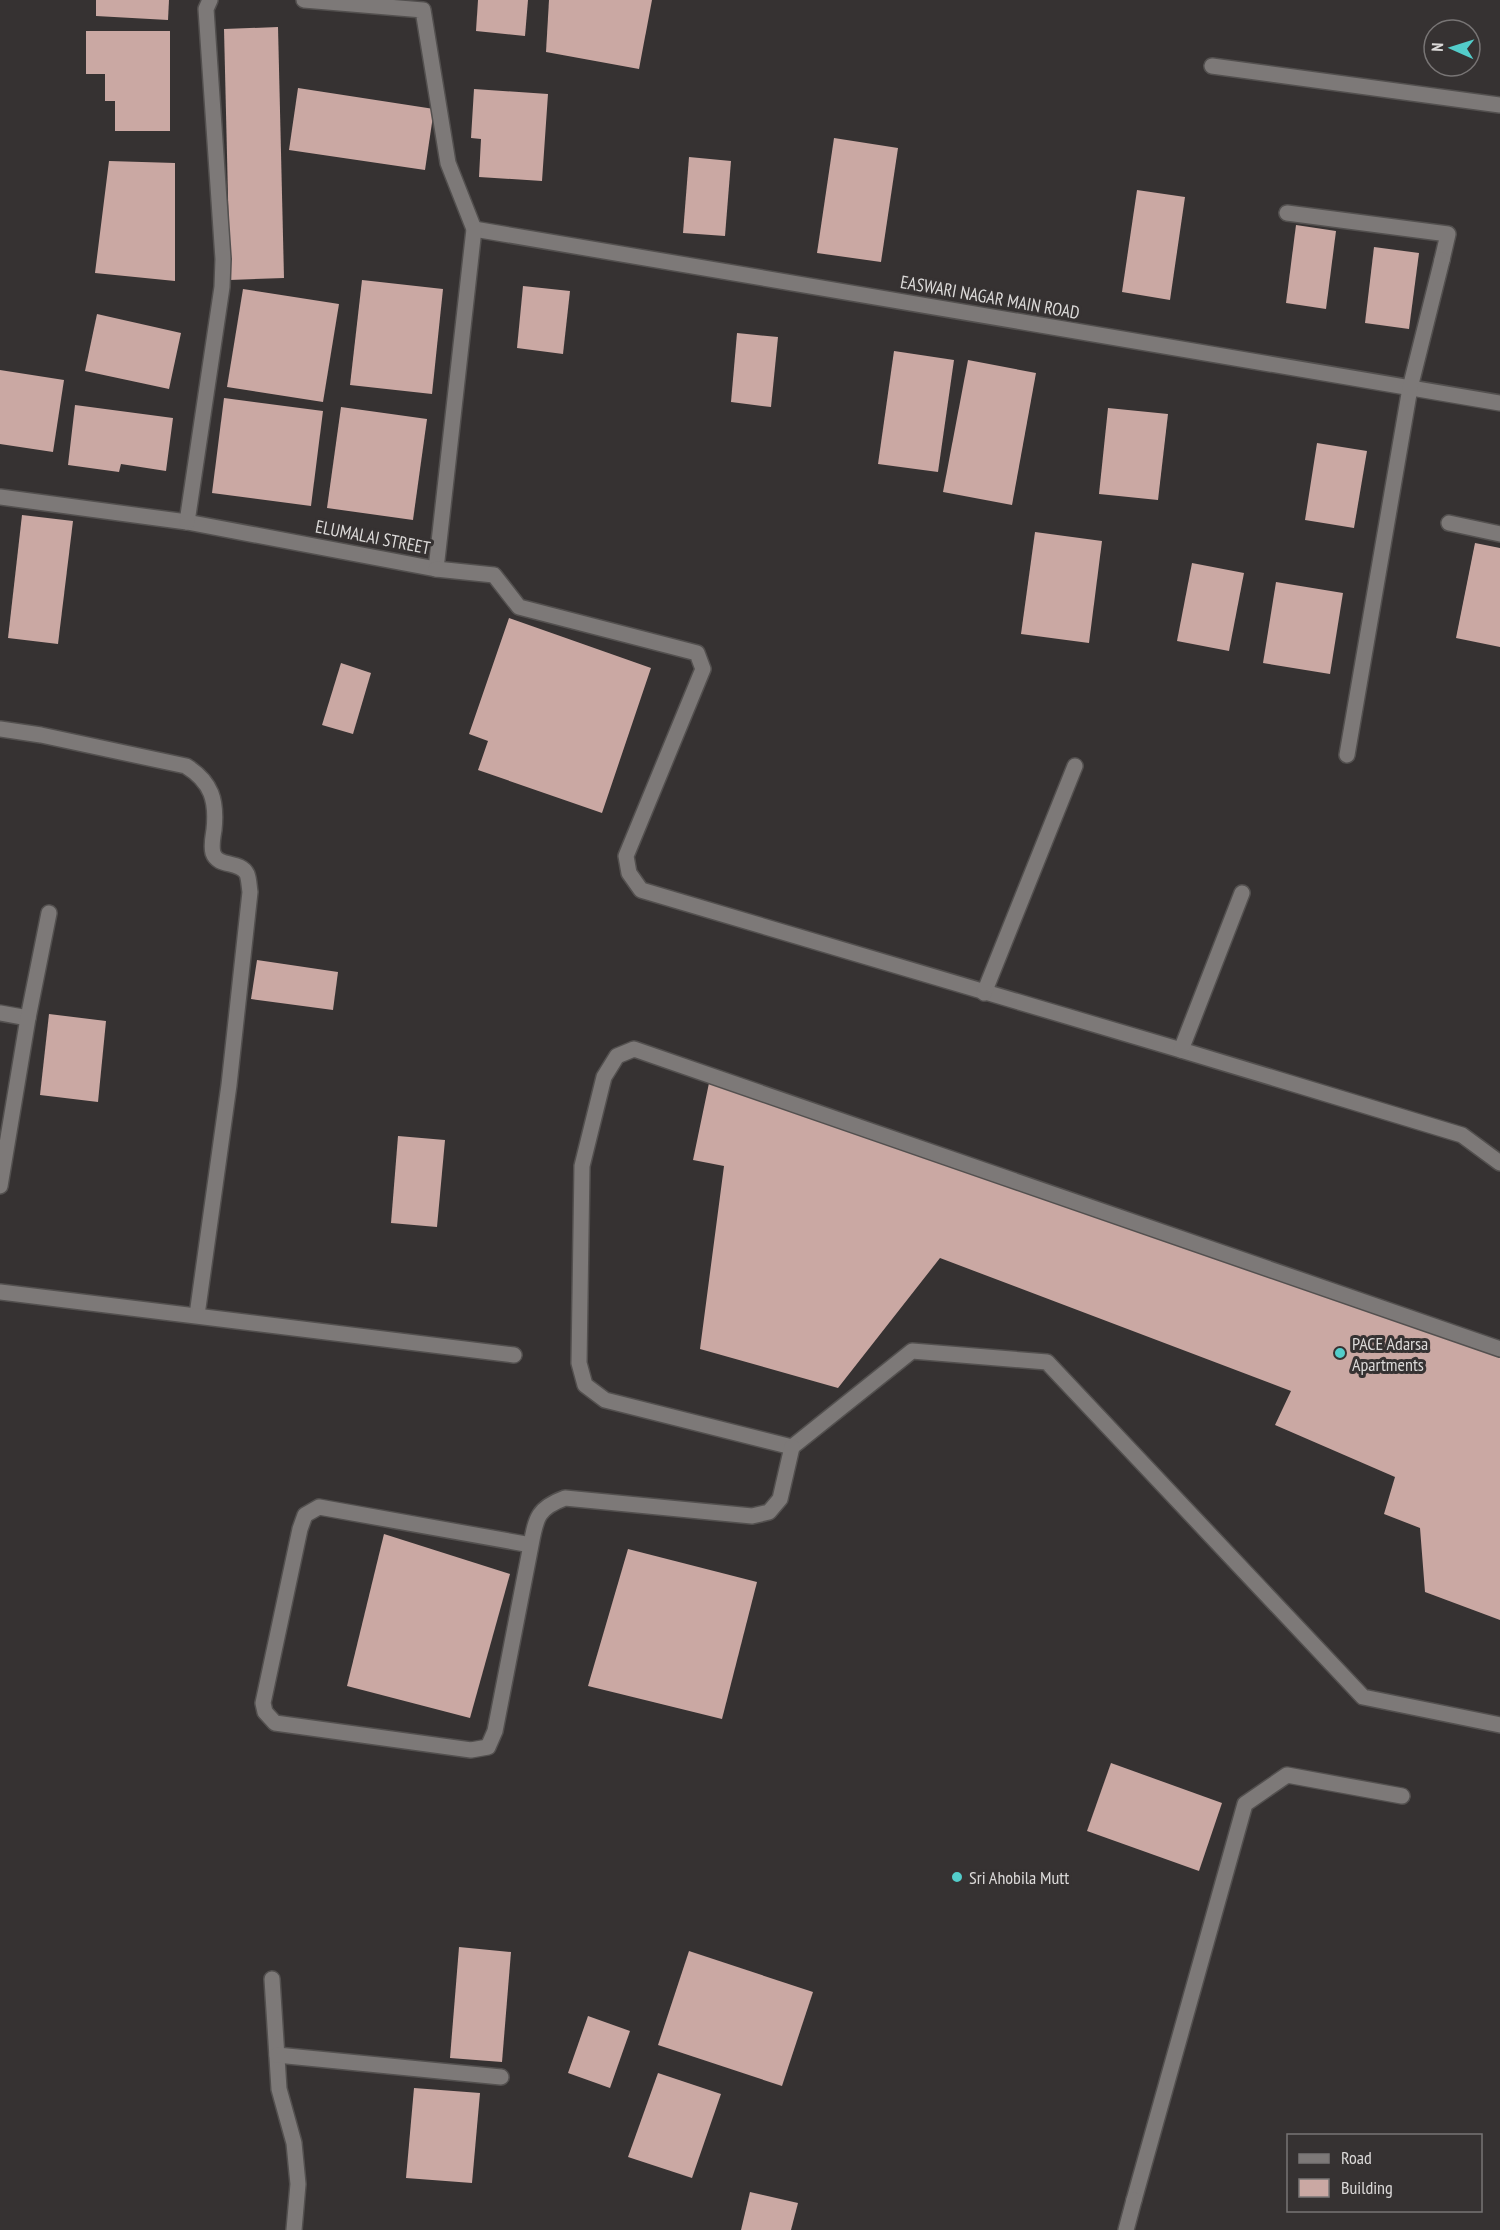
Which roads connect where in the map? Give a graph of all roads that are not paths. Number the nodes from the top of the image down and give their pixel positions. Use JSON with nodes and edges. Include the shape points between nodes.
{"nodes":[{"id":1,"x":210,"y":0,"type":"edge"},
{"id":2,"x":304,"y":0,"type":"edge"},
{"id":3,"x":1212,"y":66,"type":"dead end"},
{"id":4,"x":1500,"y":105,"type":"edge"},
{"id":5,"x":1287,"y":213,"type":"dead end"},
{"id":6,"x":474,"y":229,"type":"junction"},
{"id":7,"x":1410,"y":388,"type":"junction"},
{"id":8,"x":1500,"y":403,"type":"edge"},
{"id":9,"x":0,"y":497,"type":"edge"},
{"id":10,"x":188,"y":522,"type":"junction"},
{"id":11,"x":1449,"y":523,"type":"dead end"},
{"id":12,"x":1500,"y":534,"type":"edge"},
{"id":13,"x":436,"y":569,"type":"junction"},
{"id":14,"x":0,"y":729,"type":"edge"},
{"id":15,"x":1347,"y":755,"type":"dead end"},
{"id":16,"x":1075,"y":766,"type":"dead end"},
{"id":17,"x":1242,"y":892,"type":"dead end"},
{"id":18,"x":49,"y":913,"type":"dead end"},
{"id":19,"x":984,"y":993,"type":"junction"},
{"id":20,"x":0,"y":1013,"type":"edge"},
{"id":21,"x":28,"y":1018,"type":"junction"},
{"id":22,"x":1181,"y":1050,"type":"junction"},
{"id":23,"x":1500,"y":1163,"type":"edge"},
{"id":24,"x":0,"y":1186,"type":"edge"},
{"id":25,"x":0,"y":1292,"type":"edge"},
{"id":26,"x":197,"y":1315,"type":"junction"},
{"id":27,"x":1500,"y":1349,"type":"edge"},
{"id":28,"x":514,"y":1355,"type":"dead end"},
{"id":29,"x":792,"y":1447,"type":"junction"},
{"id":30,"x":531,"y":1545,"type":"junction"},
{"id":31,"x":1500,"y":1725,"type":"edge"},
{"id":32,"x":1402,"y":1796,"type":"dead end"},
{"id":33,"x":272,"y":1979,"type":"dead end"},
{"id":34,"x":277,"y":2055,"type":"junction"},
{"id":35,"x":501,"y":2077,"type":"dead end"},
{"id":36,"x":294,"y":2230,"type":"edge"},
{"id":37,"x":1126,"y":2230,"type":"edge"}],
"edges":[{"from":1,"to":10,"type":"street","via":[[206,9],[222,287]]},
{"from":2,"to":6,"type":"street","via":[[423,10],[448,163]]},
{"from":3,"to":4,"type":"street"},
{"from":5,"to":7,"type":"street","via":[[1448,234]]},
{"from":6,"to":7,"type":"street","name":"EASWARI NAGAR MAIN ROAD"},
{"from":6,"to":13,"type":"street","name":"ELUMALAI STREET"},
{"from":7,"to":8,"type":"street","name":"EASWARI NAGAR MAIN ROAD"},
{"from":7,"to":15,"type":"street"},
{"from":9,"to":10,"type":"street","name":"ELUMALAI STREET"},
{"from":10,"to":13,"type":"street","name":"ELUMALAI STREET"},
{"from":11,"to":12,"type":"street"},
{"from":13,"to":19,"type":"street","via":[[494,576],[519,607],[697,653],[703,669],[626,856],[629,873],[640,890]]},
{"from":14,"to":26,"type":"street","via":[[186,766],[198,773],[210,790],[216,809],[213,854],[248,876],[250,892],[229,1085]]},
{"from":16,"to":19,"type":"street"},
{"from":17,"to":22,"type":"street"},
{"from":18,"to":21,"type":"street"},
{"from":19,"to":22,"type":"street"},
{"from":20,"to":21,"type":"street"},
{"from":21,"to":24,"type":"street"},
{"from":22,"to":23,"type":"street","via":[[1462,1135]]},
{"from":25,"to":26,"type":"street"},
{"from":26,"to":28,"type":"street"},
{"from":27,"to":29,"type":"street","via":[[634,1049],[617,1056],[604,1077],[582,1166],[579,1363],[585,1385],[605,1400]]},
{"from":29,"to":30,"type":"street","via":[[780,1499],[769,1512],[752,1516],[565,1498],[548,1504],[536,1519]]},
{"from":29,"to":31,"type":"street","via":[[912,1351],[1047,1362],[1363,1696]]},
{"from":30,"to":30,"type":"street","via":[[495,1731],[488,1747],[471,1750],[275,1723],[265,1712],[263,1703],[305,1515],[319,1507]]},
{"from":32,"to":37,"type":"street","via":[[1287,1775],[1245,1804]]},
{"from":33,"to":34,"type":"street"},
{"from":34,"to":35,"type":"street"},
{"from":34,"to":36,"type":"street","via":[[279,2089],[294,2143],[298,2184]]}]}
